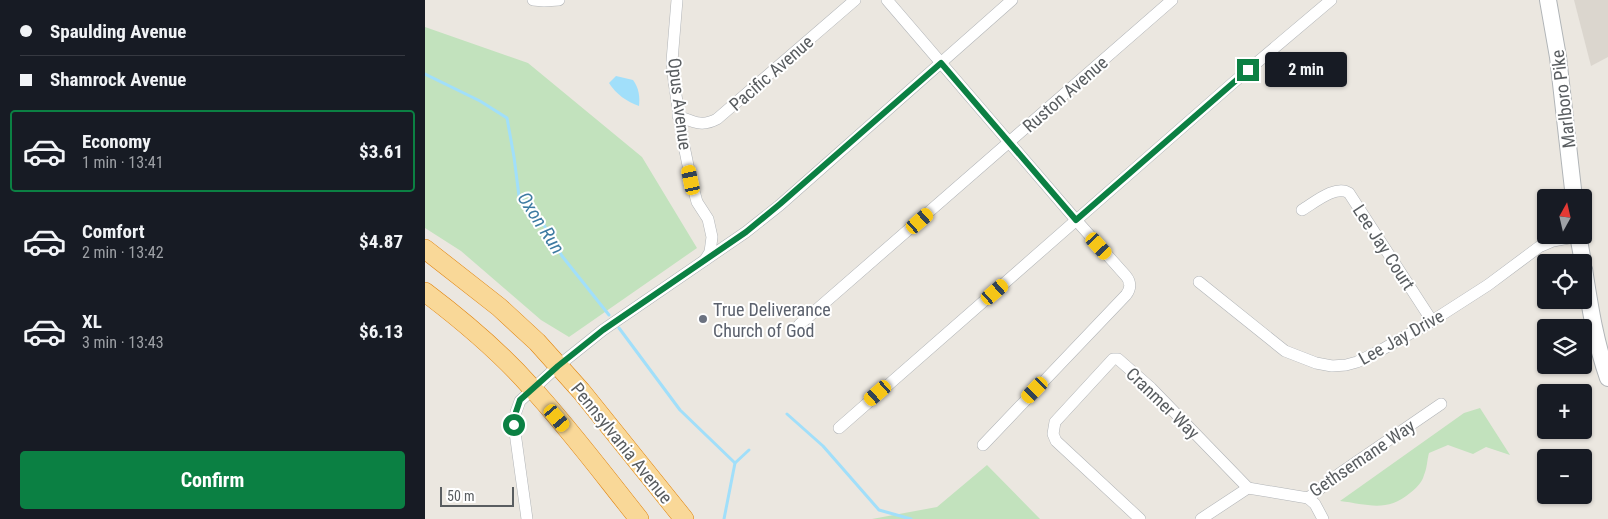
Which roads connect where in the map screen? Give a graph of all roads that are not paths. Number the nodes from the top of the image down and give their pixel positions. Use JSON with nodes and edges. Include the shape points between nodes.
{"nodes":[{"id":1,"x":533,"y":0,"type":"edge"},
{"id":2,"x":559,"y":0,"type":"edge"},
{"id":3,"x":677,"y":0,"type":"edge"},
{"id":4,"x":855,"y":0,"type":"edge"},
{"id":5,"x":887,"y":0,"type":"edge"},
{"id":6,"x":1012,"y":0,"type":"edge"},
{"id":7,"x":1172,"y":0,"type":"edge"},
{"id":8,"x":1331,"y":0,"type":"edge"},
{"id":9,"x":1548,"y":0,"type":"edge"},
{"id":10,"x":941,"y":63,"type":"junction"},
{"id":11,"x":678,"y":116,"type":"junction"},
{"id":12,"x":1010,"y":142,"type":"junction"},
{"id":13,"x":1573,"y":189,"type":"edge"},
{"id":14,"x":1302,"y":210,"type":"dead end"},
{"id":15,"x":1076,"y":220,"type":"junction"},
{"id":16,"x":1546,"y":244,"type":"edge"},
{"id":17,"x":425,"y":249,"type":"edge"},
{"id":18,"x":704,"y":262,"type":"junction"},
{"id":19,"x":1199,"y":282,"type":"dead end"},
{"id":20,"x":425,"y":292,"type":"edge"},
{"id":21,"x":1590,"y":309,"type":"edge"},
{"id":22,"x":1432,"y":321,"type":"junction"},
{"id":23,"x":799,"y":326,"type":"dead end"},
{"id":24,"x":558,"y":366,"type":"junction"},
{"id":25,"x":1608,"y":378,"type":"edge"},
{"id":26,"x":533,"y":389,"type":"junction"},
{"id":27,"x":1441,"y":404,"type":"dead end"},
{"id":28,"x":839,"y":428,"type":"dead end"},
{"id":29,"x":983,"y":445,"type":"dead end"},
{"id":30,"x":1248,"y":488,"type":"junction"},
{"id":31,"x":1308,"y":498,"type":"junction"},
{"id":32,"x":527,"y":519,"type":"edge"},
{"id":33,"x":639,"y":519,"type":"edge"},
{"id":34,"x":684,"y":519,"type":"edge"},
{"id":35,"x":1140,"y":519,"type":"edge"},
{"id":36,"x":1201,"y":519,"type":"edge"},
{"id":37,"x":1323,"y":519,"type":"edge"}],
"edges":[{"from":1,"to":2,"type":"street"},
{"from":3,"to":11,"type":"street","name":"Opus Avenue","via":[[672,61]]},
{"from":4,"to":11,"type":"street","name":"Pacific Avenue","via":[[717,119],[699,124]]},
{"from":5,"to":10,"type":"street"},
{"from":6,"to":10,"type":"street"},
{"from":7,"to":12,"type":"street","name":"Ruston Avenue"},
{"from":8,"to":15,"type":"street"},
{"from":9,"to":13,"type":"main road","name":"Marlboro Pike"},
{"from":10,"to":12,"type":"street"},
{"from":10,"to":18,"type":"street","via":[[780,204]]},
{"from":11,"to":18,"type":"street","name":"Opus Avenue","via":[[697,202],[708,219],[712,237],[710,252]]},
{"from":12,"to":15,"type":"street"},
{"from":12,"to":23,"type":"street","name":"Ruston Avenue"},
{"from":14,"to":22,"type":"street","name":"Lee Jay Court","via":[[1333,192],[1343,190],[1349,193]]},
{"from":15,"to":28,"type":"street"},
{"from":15,"to":29,"type":"street","via":[[1123,272],[1130,282],[1129,291]]},
{"from":16,"to":22,"type":"street","name":"Lee Jay Drive"},
{"from":17,"to":24,"type":"highway","name":"Pennsylvania Avenue","via":[[499,307]]},
{"from":18,"to":24,"type":"street","via":[[603,330]]},
{"from":19,"to":22,"type":"street","name":"Lee Jay Drive","via":[[1285,351],[1316,363],[1340,366],[1357,362]]},
{"from":20,"to":26,"type":"highway","name":"Pennsylvania Avenue","via":[[495,351]]},
{"from":21,"to":25,"type":"main road"},
{"from":24,"to":26,"type":"street"},
{"from":24,"to":34,"type":"highway","name":"Pennsylvania Avenue"},
{"from":26,"to":32,"type":"street","via":[[520,400],[514,425]]},
{"from":26,"to":33,"type":"highway","name":"Pennsylvania Avenue"},
{"from":27,"to":31,"type":"street","name":"Gethsemane Way"},
{"from":30,"to":31,"type":"street","name":"Gethsemane Way"},
{"from":30,"to":35,"type":"street","name":"Cranmer Way","via":[[1151,388],[1117,359],[1111,360],[1055,422],[1053,430],[1055,439]]},
{"from":30,"to":36,"type":"street"},
{"from":31,"to":37,"type":"street"}]}
